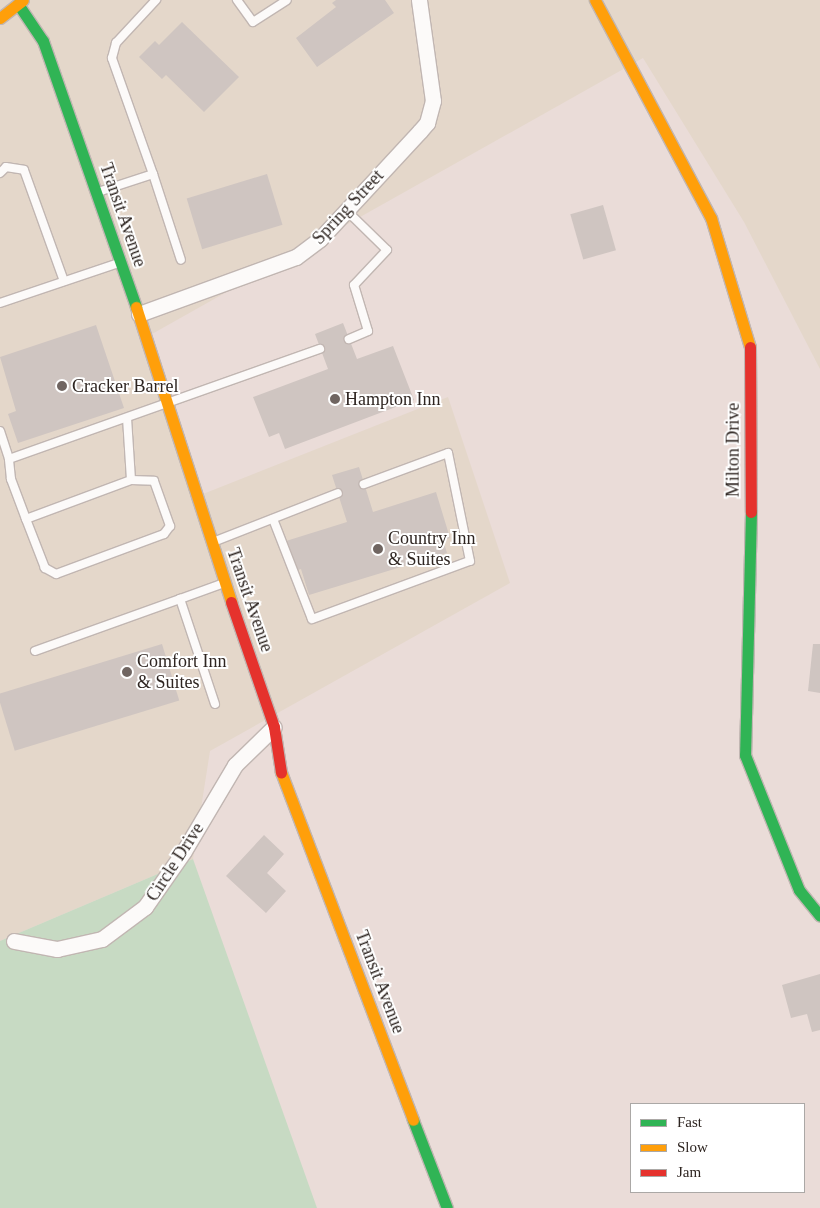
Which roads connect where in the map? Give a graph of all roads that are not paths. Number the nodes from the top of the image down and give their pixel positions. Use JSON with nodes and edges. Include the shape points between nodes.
{"nodes":[{"id":1,"x":156,"y":0,"type":"edge"},
{"id":2,"x":238,"y":0,"type":"edge"},
{"id":3,"x":288,"y":0,"type":"edge"},
{"id":4,"x":419,"y":0,"type":"edge"},
{"id":5,"x":595,"y":0,"type":"edge"},
{"id":6,"x":20,"y":2,"type":"edge"},
{"id":7,"x":0,"y":18,"type":"edge"},
{"id":8,"x":0,"y":173,"type":"edge"},
{"id":9,"x":152,"y":174,"type":"junction"},
{"id":10,"x":96,"y":193,"type":"junction"},
{"id":11,"x":346,"y":210,"type":"junction"},
{"id":12,"x":181,"y":260,"type":"dead end"},
{"id":13,"x":121,"y":262,"type":"junction"},
{"id":14,"x":64,"y":281,"type":"junction"},
{"id":15,"x":0,"y":303,"type":"edge"},
{"id":16,"x":139,"y":314,"type":"junction"},
{"id":17,"x":349,"y":339,"type":"dead end"},
{"id":18,"x":320,"y":349,"type":"dead end"},
{"id":19,"x":169,"y":404,"type":"junction"},
{"id":20,"x":127,"y":418,"type":"junction"},
{"id":21,"x":0,"y":432,"type":"edge"},
{"id":22,"x":9,"y":459,"type":"junction"},
{"id":23,"x":131,"y":480,"type":"junction"},
{"id":24,"x":364,"y":484,"type":"dead end"},
{"id":25,"x":338,"y":494,"type":"dead end"},
{"id":26,"x":26,"y":519,"type":"junction"},
{"id":27,"x":273,"y":519,"type":"junction"},
{"id":28,"x":211,"y":542,"type":"junction"},
{"id":29,"x":226,"y":582,"type":"junction"},
{"id":30,"x":180,"y":599,"type":"junction"},
{"id":31,"x":35,"y":651,"type":"dead end"},
{"id":32,"x":214,"y":704,"type":"dead end"},
{"id":33,"x":274,"y":727,"type":"junction"},
{"id":34,"x":820,"y":916,"type":"edge"},
{"id":35,"x":14,"y":941,"type":"dead end"},
{"id":36,"x":447,"y":1208,"type":"edge"}],
"edges":[{"from":1,"to":9,"type":"lane","via":[[116,43],[112,58]]},
{"from":2,"to":3,"type":"lane","via":[[253,22]]},
{"from":4,"to":11,"type":"street","name":"Spring Street","via":[[433,90],[432,112],[420,131]]},
{"from":5,"to":34,"type":"street","name":"Milton Drive","via":[[711,218],[750,348],[752,448],[745,755],[799,890]]},
{"from":6,"to":7,"type":"street"},
{"from":6,"to":10,"type":"street","name":"Transit Avenue","via":[[43,41]]},
{"from":8,"to":14,"type":"lane","via":[[6,167],[24,170]]},
{"from":9,"to":10,"type":"lane"},
{"from":9,"to":12,"type":"lane"},
{"from":10,"to":13,"type":"street","name":"Transit Avenue"},
{"from":11,"to":16,"type":"street","name":"Spring Street","via":[[320,239],[296,257]]},
{"from":11,"to":17,"type":"lane","via":[[387,250],[354,285],[368,332]]},
{"from":13,"to":14,"type":"lane"},
{"from":13,"to":16,"type":"street","name":"Transit Avenue"},
{"from":14,"to":15,"type":"lane"},
{"from":16,"to":19,"type":"street","name":"Transit Avenue"},
{"from":18,"to":19,"type":"lane"},
{"from":19,"to":20,"type":"lane"},
{"from":19,"to":28,"type":"street","name":"Transit Avenue"},
{"from":20,"to":22,"type":"lane"},
{"from":20,"to":23,"type":"lane"},
{"from":21,"to":22,"type":"lane"},
{"from":22,"to":26,"type":"lane","via":[[11,479]]},
{"from":23,"to":26,"type":"lane"},
{"from":23,"to":26,"type":"lane","via":[[154,481],[170,526],[164,534],[56,574],[45,568]]},
{"from":24,"to":27,"type":"lane","via":[[448,453],[470,561],[312,619]]},
{"from":25,"to":27,"type":"lane"},
{"from":27,"to":28,"type":"lane"},
{"from":28,"to":29,"type":"street","name":"Transit Avenue"},
{"from":29,"to":30,"type":"lane"},
{"from":29,"to":33,"type":"street","name":"Transit Avenue"},
{"from":30,"to":31,"type":"lane"},
{"from":30,"to":32,"type":"lane"},
{"from":33,"to":35,"type":"street","name":"Circle Drive","via":[[235,765],[184,851],[145,907],[102,939],[57,949]]},
{"from":33,"to":36,"type":"street","name":"Transit Avenue","via":[[282,776]]}]}
